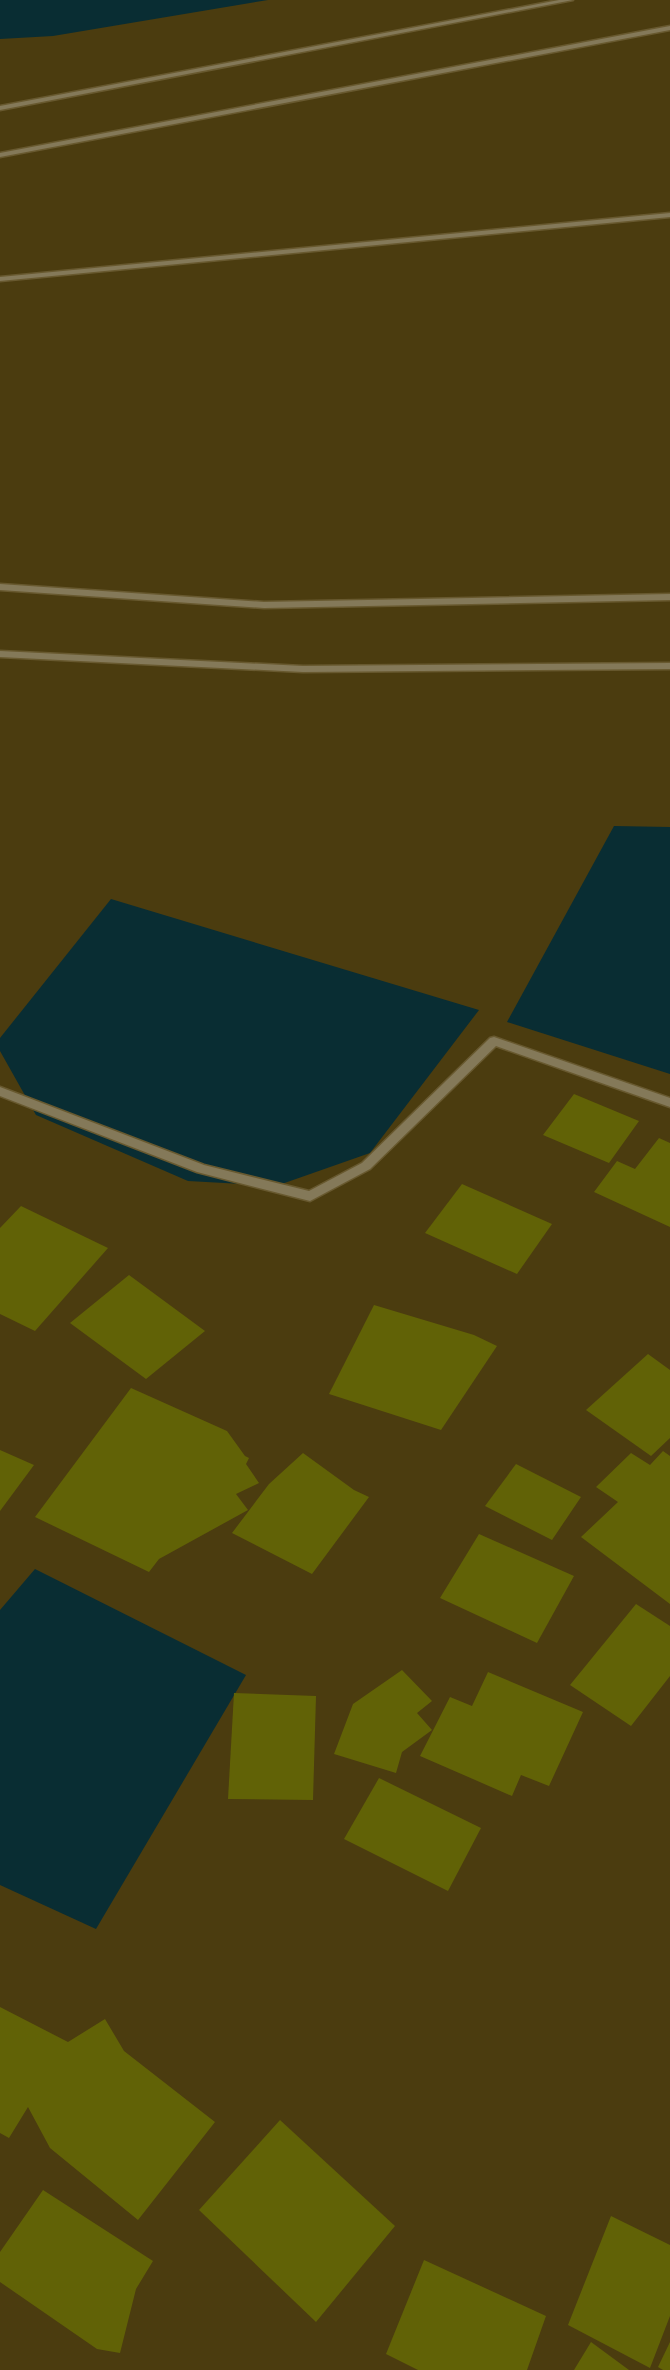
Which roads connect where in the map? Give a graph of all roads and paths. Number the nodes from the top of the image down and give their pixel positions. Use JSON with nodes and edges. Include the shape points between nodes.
{"nodes":[{"id":1,"x":570,"y":0,"type":"edge"},
{"id":2,"x":670,"y":28,"type":"edge"},
{"id":3,"x":0,"y":108,"type":"edge"},
{"id":4,"x":0,"y":155,"type":"edge"},
{"id":5,"x":670,"y":215,"type":"edge"},
{"id":6,"x":0,"y":279,"type":"edge"},
{"id":7,"x":0,"y":587,"type":"edge"},
{"id":8,"x":670,"y":597,"type":"edge"},
{"id":9,"x":0,"y":654,"type":"edge"},
{"id":10,"x":670,"y":666,"type":"edge"},
{"id":11,"x":0,"y":1091,"type":"edge"},
{"id":12,"x":670,"y":1103,"type":"edge"}],
"edges":[{"from":1,"to":3,"type":"street"},
{"from":2,"to":4,"type":"street"},
{"from":5,"to":6,"type":"street"},
{"from":7,"to":8,"type":"street","via":[[264,605]]},
{"from":9,"to":10,"type":"street","via":[[303,669]]},
{"from":11,"to":12,"type":"street","via":[[201,1169],[310,1196],[366,1166],[494,1041]]}]}
